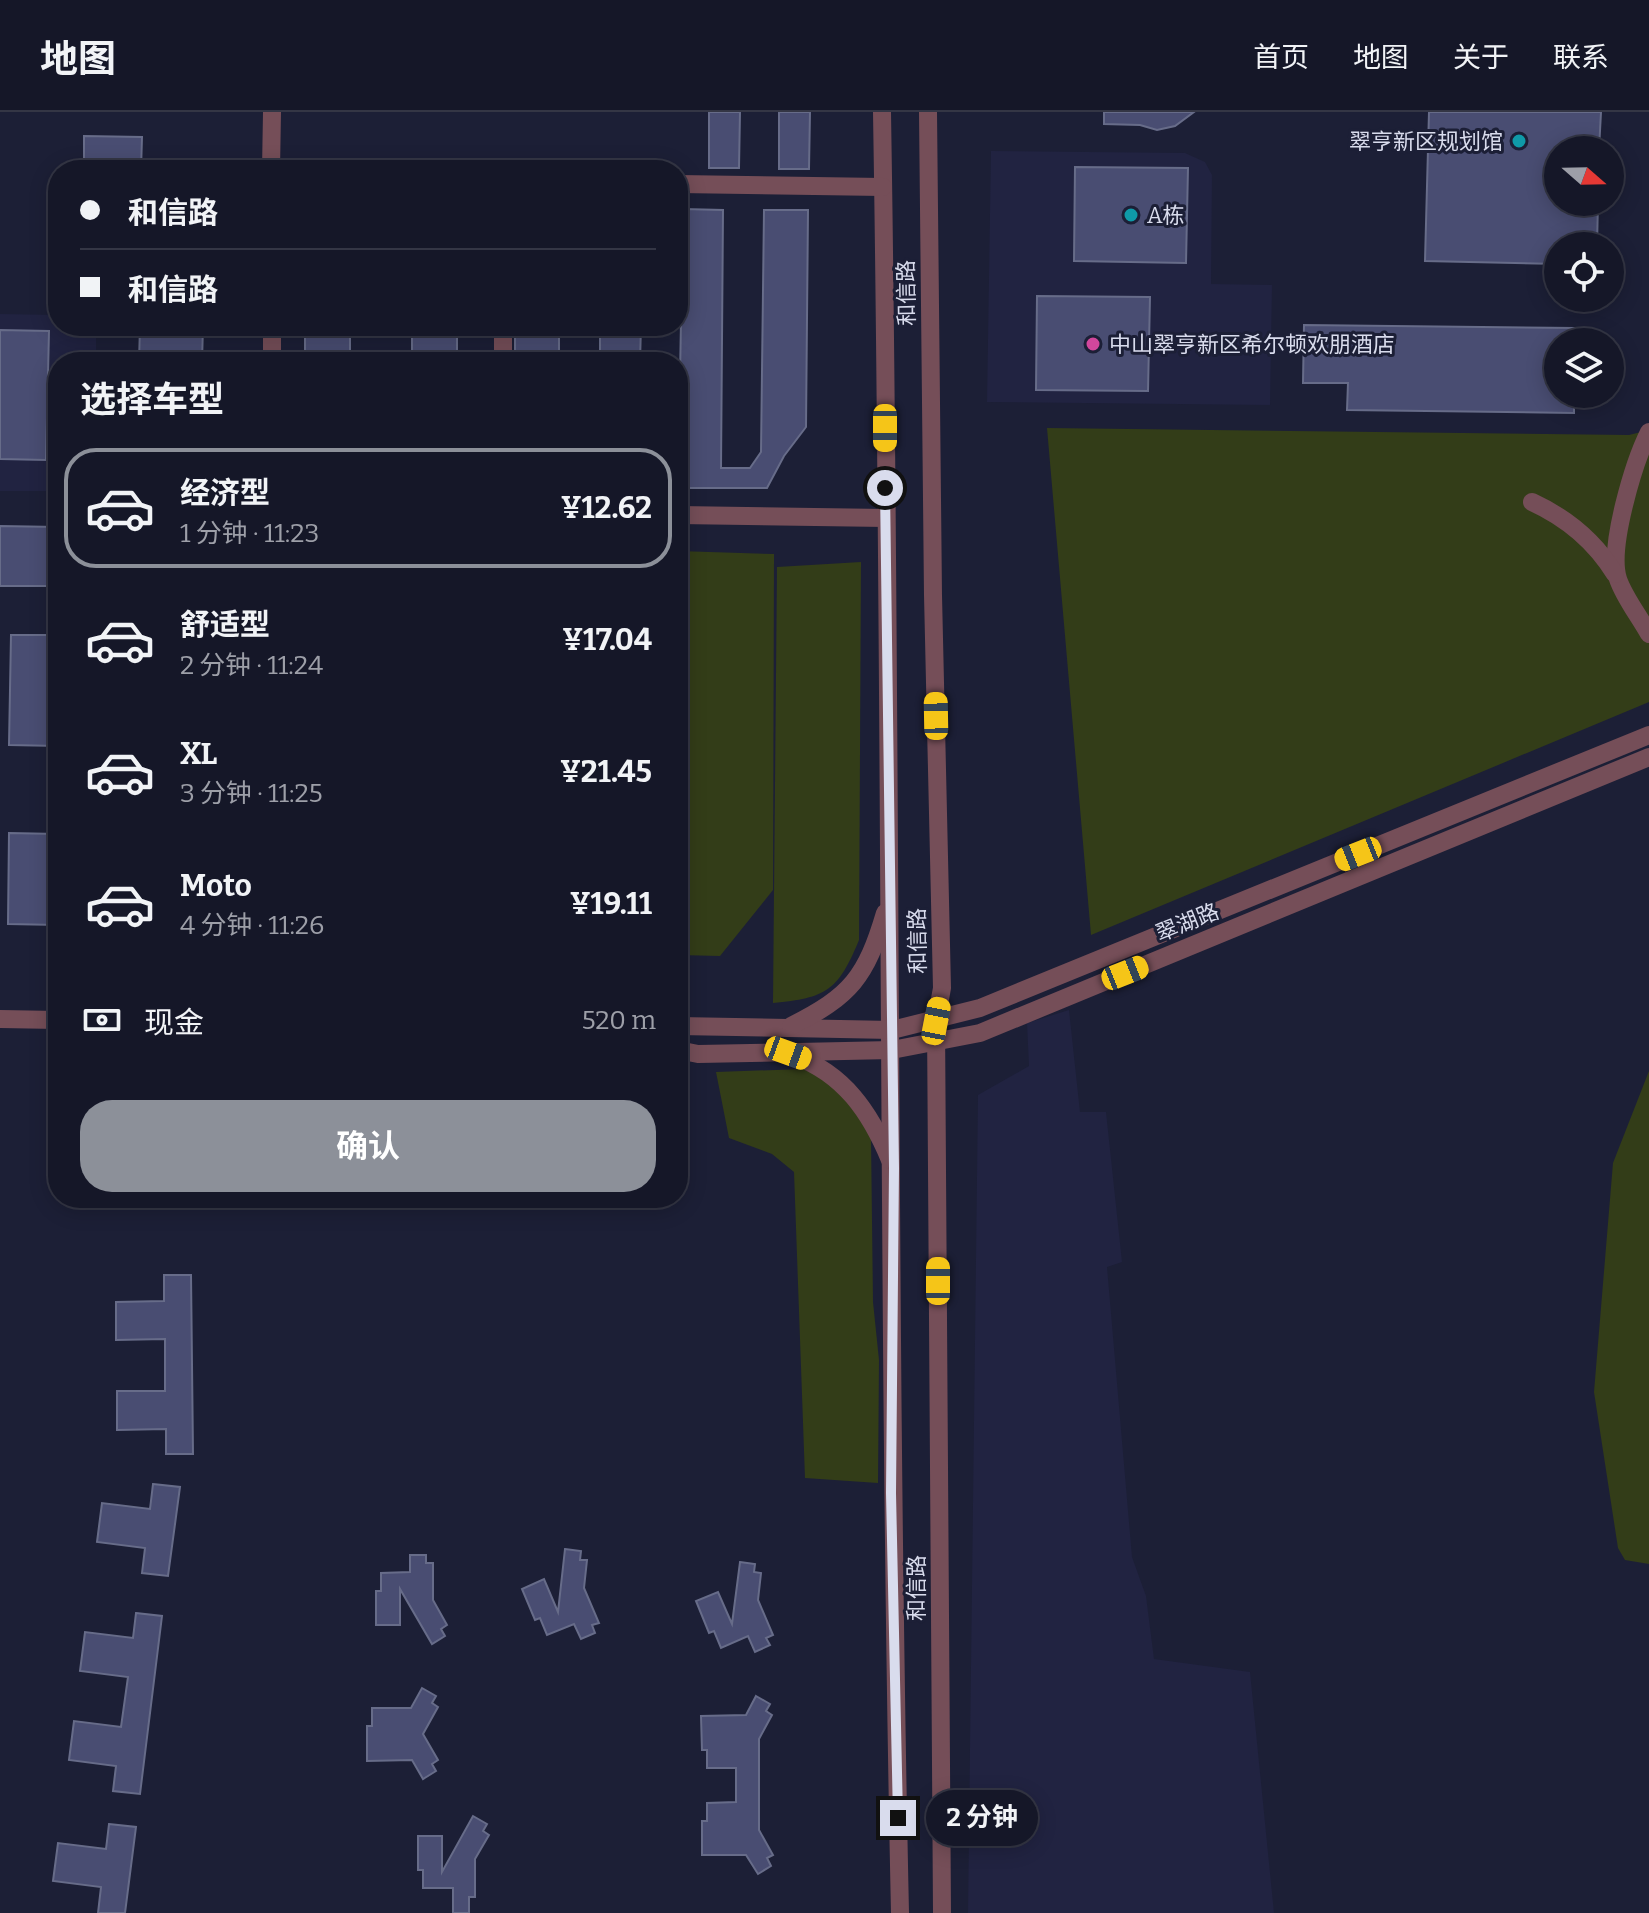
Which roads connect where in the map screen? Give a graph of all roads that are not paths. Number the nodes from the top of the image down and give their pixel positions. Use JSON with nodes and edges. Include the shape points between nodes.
{"nodes":[{"id":1,"x":272,"y":112,"type":"edge"},
{"id":2,"x":882,"y":112,"type":"edge"},
{"id":3,"x":928,"y":112,"type":"edge"},
{"id":4,"x":271,"y":160,"type":"edge"},
{"id":5,"x":688,"y":184,"type":"edge"},
{"id":6,"x":883,"y":187,"type":"junction"},
{"id":7,"x":1649,"y":432,"type":"edge"},
{"id":8,"x":1532,"y":502,"type":"dead end"},
{"id":9,"x":688,"y":515,"type":"edge"},
{"id":10,"x":886,"y":518,"type":"junction"},
{"id":11,"x":1618,"y":579,"type":"junction"},
{"id":12,"x":1649,"y":634,"type":"edge"},
{"id":13,"x":1649,"y":735,"type":"edge"},
{"id":14,"x":1649,"y":757,"type":"edge"},
{"id":15,"x":890,"y":895,"type":"junction"},
{"id":16,"x":0,"y":1019,"type":"edge"},
{"id":17,"x":48,"y":1020,"type":"edge"},
{"id":18,"x":936,"y":1021,"type":"junction"},
{"id":19,"x":688,"y":1026,"type":"edge"},
{"id":20,"x":787,"y":1028,"type":"junction"},
{"id":21,"x":892,"y":1030,"type":"junction"},
{"id":22,"x":937,"y":1044,"type":"junction"},
{"id":23,"x":688,"y":1050,"type":"edge"},
{"id":24,"x":892,"y":1050,"type":"junction"},
{"id":25,"x":788,"y":1053,"type":"junction"},
{"id":26,"x":894,"y":1168,"type":"junction"},
{"id":27,"x":900,"y":1913,"type":"edge"},
{"id":28,"x":942,"y":1913,"type":"edge"}],
"edges":[{"from":1,"to":4,"type":"street"},
{"from":2,"to":6,"type":"street","name":"和信路"},
{"from":3,"to":18,"type":"street","name":"和信路","via":[[942,988]]},
{"from":5,"to":6,"type":"street"},
{"from":6,"to":10,"type":"street","name":"和信路"},
{"from":7,"to":11,"type":"street","via":[[1616,539]]},
{"from":8,"to":11,"type":"street","via":[[1591,541]]},
{"from":9,"to":10,"type":"street"},
{"from":10,"to":15,"type":"street","name":"和信路"},
{"from":11,"to":12,"type":"street"},
{"from":13,"to":18,"type":"street","name":"翠湖路","via":[[980,1008]]},
{"from":14,"to":22,"type":"street","name":"翠湖路","via":[[980,1033]]},
{"from":15,"to":20,"type":"street","via":[[871,959],[857,979],[831,1004]]},
{"from":15,"to":21,"type":"street","name":"和信路"},
{"from":16,"to":17,"type":"street"},
{"from":18,"to":21,"type":"street","name":"翠湖路"},
{"from":18,"to":22,"type":"street","name":"和信路"},
{"from":19,"to":20,"type":"street","name":"翠湖路"},
{"from":20,"to":21,"type":"street","name":"翠湖路"},
{"from":21,"to":24,"type":"street","name":"和信路"},
{"from":22,"to":24,"type":"street","name":"翠湖路"},
{"from":22,"to":28,"type":"street","name":"和信路"},
{"from":23,"to":25,"type":"street","name":"翠湖路"},
{"from":24,"to":25,"type":"street","name":"翠湖路"},
{"from":24,"to":26,"type":"street","name":"和信路"},
{"from":25,"to":26,"type":"street","via":[[828,1071],[845,1087],[876,1126]]},
{"from":26,"to":27,"type":"street","name":"和信路","via":[[891,1493]]}]}
